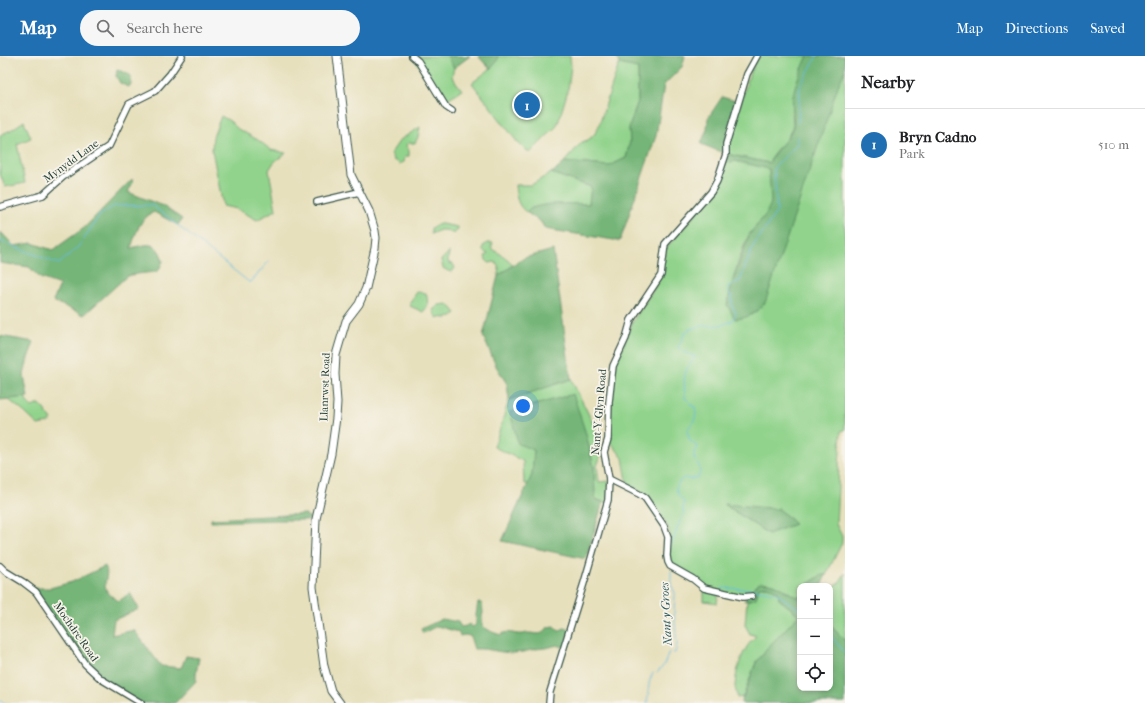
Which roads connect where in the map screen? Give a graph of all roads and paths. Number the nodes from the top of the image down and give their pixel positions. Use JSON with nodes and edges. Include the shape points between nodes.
{"nodes":[{"id":1,"x":182,"y":56,"type":"edge"},
{"id":2,"x":337,"y":56,"type":"edge"},
{"id":3,"x":412,"y":56,"type":"edge"},
{"id":4,"x":758,"y":56,"type":"edge"},
{"id":5,"x":452,"y":111,"type":"dead end"},
{"id":6,"x":358,"y":192,"type":"junction"},
{"id":7,"x":317,"y":202,"type":"dead end"},
{"id":8,"x":0,"y":207,"type":"edge"},
{"id":9,"x":609,"y":479,"type":"junction"},
{"id":10,"x":0,"y":566,"type":"edge"},
{"id":11,"x":752,"y":596,"type":"dead end"},
{"id":12,"x":141,"y":703,"type":"edge"},
{"id":13,"x":340,"y":703,"type":"edge"},
{"id":14,"x":549,"y":703,"type":"edge"}],
"edges":[{"from":1,"to":8,"type":"street","name":"Mynydd Lane","via":[[155,91],[129,104],[108,146],[43,195]]},
{"from":2,"to":6,"type":"main road","name":"Llanrwst Road","via":[[351,175]]},
{"from":3,"to":5,"type":"street","via":[[418,61],[446,107]]},
{"from":4,"to":9,"type":"street","name":"Nant-Y-Glyn Road","via":[[747,74],[717,181],[711,192],[665,244],[661,275],[631,320],[613,366],[608,439],[604,452]]},
{"from":6,"to":7,"type":"street"},
{"from":6,"to":13,"type":"main road","name":"Llanrwst Road","via":[[374,226],[375,248],[364,296],[346,321],[336,355],[336,418],[331,454],[316,519],[313,587],[324,666],[331,691]]},
{"from":9,"to":11,"type":"street","via":[[640,494],[664,526],[668,537],[667,556],[670,566],[704,588],[746,598]]},
{"from":9,"to":14,"type":"street","name":"Nant-Y-Glyn Road","via":[[608,500],[550,692]]},
{"from":10,"to":12,"type":"street","name":"Mochdre Road","via":[[36,592],[85,664],[101,679]]}]}
